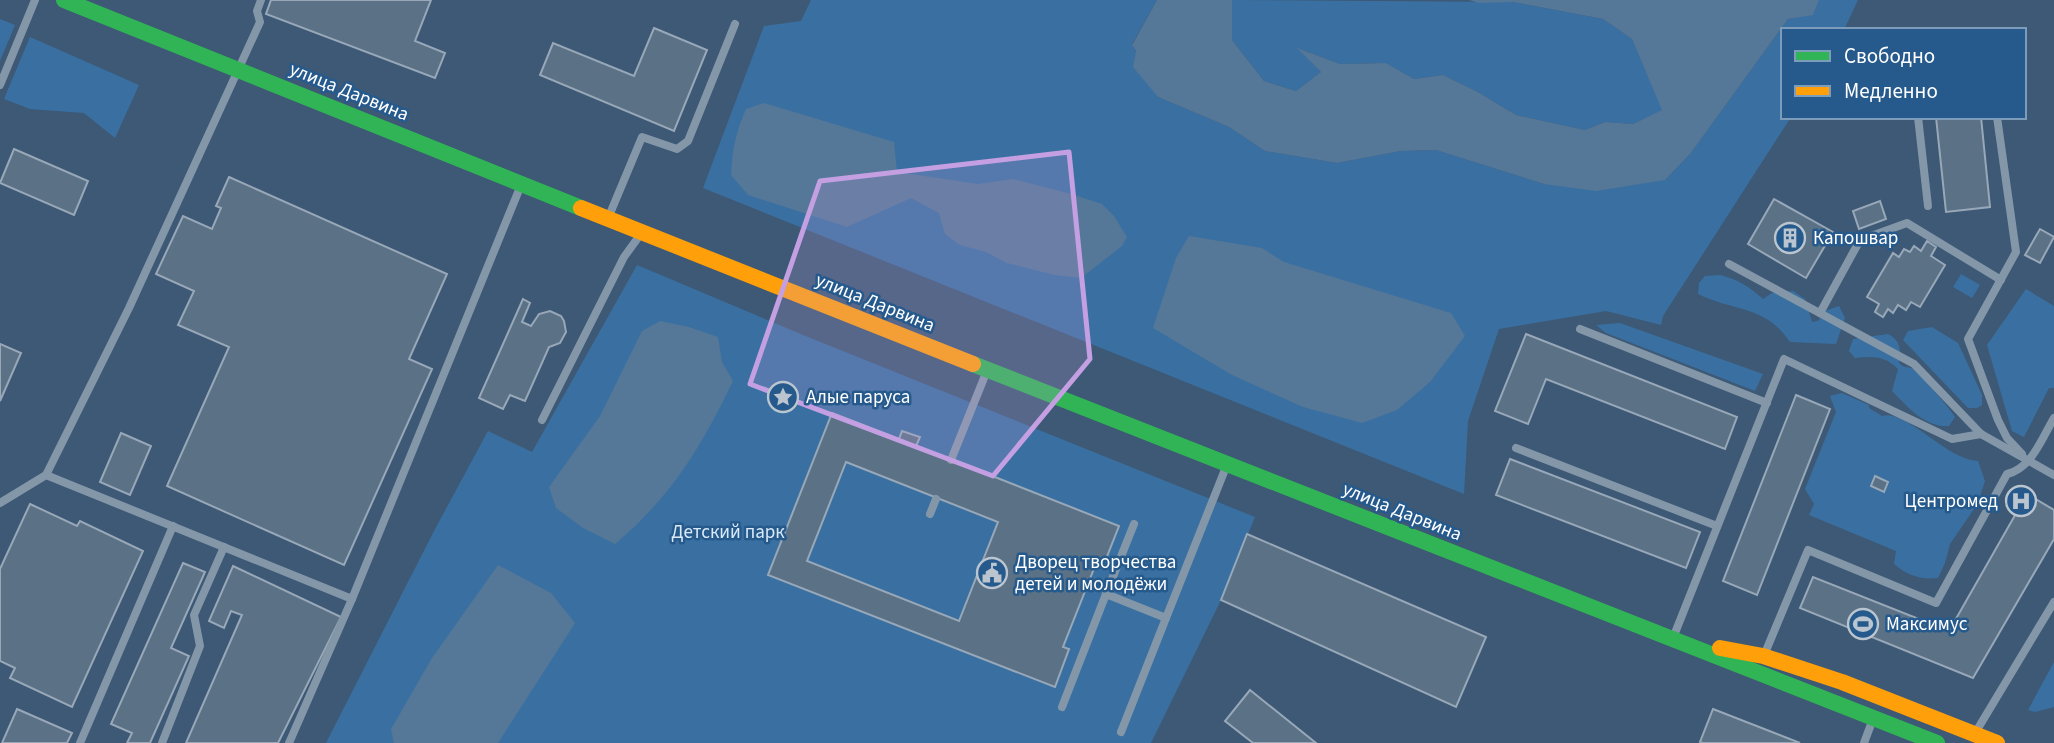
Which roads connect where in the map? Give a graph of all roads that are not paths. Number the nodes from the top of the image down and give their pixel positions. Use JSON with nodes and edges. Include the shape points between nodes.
{"nodes":[{"id":1,"x":35,"y":0,"type":"edge"},
{"id":2,"x":64,"y":0,"type":"edge"},
{"id":3,"x":261,"y":0,"type":"edge"},
{"id":4,"x":735,"y":24,"type":"dead end"},
{"id":5,"x":238,"y":70,"type":"junction"},
{"id":6,"x":0,"y":85,"type":"edge"},
{"id":7,"x":1918,"y":119,"type":"edge"},
{"id":8,"x":1997,"y":119,"type":"edge"},
{"id":9,"x":522,"y":183,"type":"junction"},
{"id":10,"x":1928,"y":206,"type":"dead end"},
{"id":11,"x":608,"y":219,"type":"junction"},
{"id":12,"x":642,"y":233,"type":"junction"},
{"id":13,"x":1729,"y":264,"type":"dead end"},
{"id":14,"x":2001,"y":280,"type":"junction"},
{"id":15,"x":1820,"y":313,"type":"junction"},
{"id":16,"x":1580,"y":329,"type":"dead end"},
{"id":17,"x":987,"y":370,"type":"junction"},
{"id":18,"x":1766,"y":403,"type":"junction"},
{"id":19,"x":2054,"y":418,"type":"edge"},
{"id":20,"x":542,"y":421,"type":"dead end"},
{"id":21,"x":1981,"y":434,"type":"junction"},
{"id":22,"x":1516,"y":448,"type":"dead end"},
{"id":23,"x":951,"y":460,"type":"dead end"},
{"id":24,"x":2029,"y":461,"type":"junction"},
{"id":25,"x":1227,"y":464,"type":"junction"},
{"id":26,"x":47,"y":475,"type":"junction"},
{"id":27,"x":2054,"y":475,"type":"edge"},
{"id":28,"x":936,"y":499,"type":"dead end"},
{"id":29,"x":0,"y":503,"type":"edge"},
{"id":30,"x":930,"y":514,"type":"dead end"},
{"id":31,"x":1134,"y":524,"type":"dead end"},
{"id":32,"x":173,"y":526,"type":"junction"},
{"id":33,"x":1717,"y":526,"type":"junction"},
{"id":34,"x":224,"y":547,"type":"junction"},
{"id":35,"x":1106,"y":594,"type":"junction"},
{"id":36,"x":352,"y":599,"type":"junction"},
{"id":37,"x":2054,"y":602,"type":"edge"},
{"id":38,"x":1166,"y":618,"type":"junction"},
{"id":39,"x":1672,"y":640,"type":"junction"},
{"id":40,"x":1763,"y":656,"type":"junction"},
{"id":41,"x":1062,"y":707,"type":"dead end"},
{"id":42,"x":1874,"y":717,"type":"junction"},
{"id":43,"x":1121,"y":732,"type":"dead end"},
{"id":44,"x":1976,"y":733,"type":"junction"},
{"id":45,"x":80,"y":743,"type":"edge"},
{"id":46,"x":162,"y":743,"type":"edge"},
{"id":47,"x":289,"y":743,"type":"edge"},
{"id":48,"x":1864,"y":743,"type":"edge"},
{"id":49,"x":1937,"y":743,"type":"edge"},
{"id":50,"x":1997,"y":743,"type":"edge"}],
"edges":[{"from":1,"to":6,"type":"lane"},
{"from":2,"to":5,"type":"main road","name":"улица Дарвина"},
{"from":3,"to":5,"type":"lane","via":[[260,22]]},
{"from":4,"to":11,"type":"lane","via":[[688,141],[677,149],[642,137]]},
{"from":5,"to":9,"type":"main road","name":"улица Дарвина"},
{"from":5,"to":26,"type":"lane"},
{"from":7,"to":10,"type":"lane"},
{"from":8,"to":14,"type":"lane","via":[[2017,252]]},
{"from":9,"to":11,"type":"main road","name":"улица Дарвина"},
{"from":9,"to":36,"type":"lane"},
{"from":11,"to":12,"type":"main road","name":"улица Дарвина"},
{"from":12,"to":17,"type":"main road","name":"улица Дарвина"},
{"from":12,"to":20,"type":"lane","via":[[624,257]]},
{"from":13,"to":15,"type":"lane"},
{"from":14,"to":15,"type":"lane","via":[[1907,223],[1860,240]]},
{"from":14,"to":24,"type":"lane","via":[[1968,339],[2002,429]]},
{"from":15,"to":21,"type":"lane","via":[[1914,364]]},
{"from":16,"to":18,"type":"lane"},
{"from":17,"to":23,"type":"lane"},
{"from":17,"to":25,"type":"main road","name":"улица Дарвина"},
{"from":18,"to":21,"type":"lane","via":[[1784,359],[1952,439]]},
{"from":18,"to":33,"type":"lane"},
{"from":19,"to":24,"type":"lane"},
{"from":21,"to":24,"type":"lane"},
{"from":22,"to":33,"type":"lane"},
{"from":24,"to":27,"type":"lane"},
{"from":24,"to":40,"type":"lane","via":[[2007,474],[1936,603],[1808,550]]},
{"from":25,"to":38,"type":"lane"},
{"from":25,"to":39,"type":"main road","name":"улица Дарвина"},
{"from":26,"to":29,"type":"lane"},
{"from":26,"to":32,"type":"lane"},
{"from":28,"to":30,"type":"lane"},
{"from":31,"to":35,"type":"lane"},
{"from":32,"to":34,"type":"lane"},
{"from":32,"to":45,"type":"lane"},
{"from":33,"to":39,"type":"lane"},
{"from":34,"to":36,"type":"lane"},
{"from":34,"to":46,"type":"lane","via":[[194,615],[200,646]]},
{"from":35,"to":38,"type":"lane"},
{"from":35,"to":41,"type":"lane"},
{"from":36,"to":47,"type":"lane"},
{"from":37,"to":44,"type":"lane"},
{"from":38,"to":43,"type":"lane"},
{"from":39,"to":40,"type":"main road","name":"улица Дарвина"},
{"from":39,"to":42,"type":"main road","name":"улица Дарвина"},
{"from":40,"to":44,"type":"main road","name":"улица Дарвина"},
{"from":42,"to":48,"type":"lane"},
{"from":42,"to":49,"type":"main road","name":"улица Дарвина"},
{"from":44,"to":50,"type":"main road","name":"улица Дарвина"}]}
